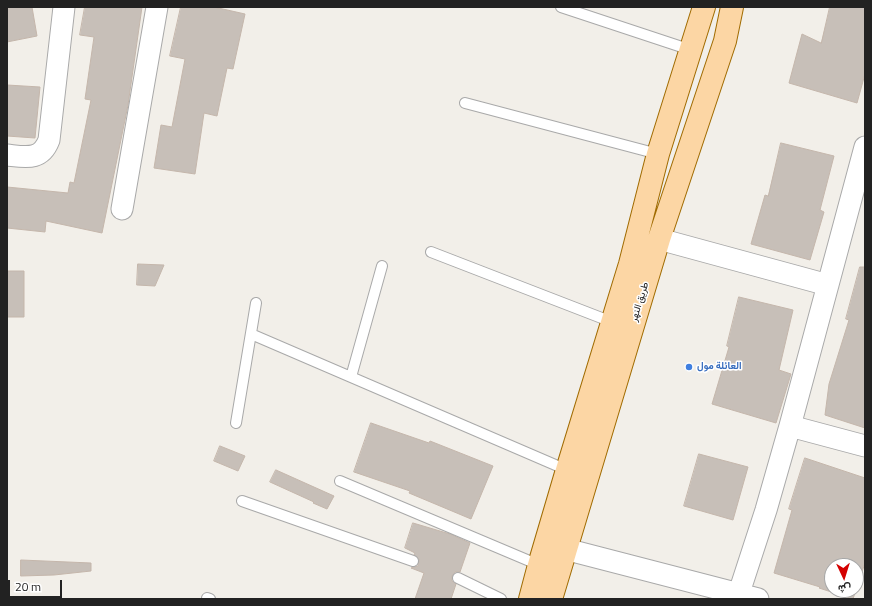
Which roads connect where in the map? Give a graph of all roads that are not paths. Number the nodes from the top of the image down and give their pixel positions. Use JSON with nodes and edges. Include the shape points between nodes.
{"nodes":[{"id":1,"x":64,"y":7,"type":"edge"},
{"id":2,"x":157,"y":7,"type":"edge"},
{"id":3,"x":561,"y":7,"type":"edge"},
{"id":4,"x":704,"y":7,"type":"edge"},
{"id":5,"x":732,"y":7,"type":"edge"},
{"id":6,"x":691,"y":50,"type":"junction"},
{"id":7,"x":718,"y":61,"type":"junction"},
{"id":8,"x":465,"y":103,"type":"dead end"},
{"id":9,"x":865,"y":147,"type":"edge"},
{"id":10,"x":658,"y":154,"type":"junction"},
{"id":11,"x":7,"y":155,"type":"edge"},
{"id":12,"x":122,"y":209,"type":"dead end"},
{"id":13,"x":659,"y":239,"type":"junction"},
{"id":14,"x":431,"y":252,"type":"dead end"},
{"id":15,"x":382,"y":266,"type":"dead end"},
{"id":16,"x":828,"y":285,"type":"junction"},
{"id":17,"x":256,"y":303,"type":"dead end"},
{"id":18,"x":612,"y":322,"type":"junction"},
{"id":19,"x":251,"y":334,"type":"junction"},
{"id":20,"x":351,"y":377,"type":"junction"},
{"id":21,"x":236,"y":424,"type":"dead end"},
{"id":22,"x":790,"y":426,"type":"junction"},
{"id":23,"x":865,"y":446,"type":"edge"},
{"id":24,"x":567,"y":470,"type":"junction"},
{"id":25,"x":340,"y":481,"type":"dead end"},
{"id":26,"x":242,"y":501,"type":"dead end"},
{"id":27,"x":565,"y":549,"type":"junction"},
{"id":28,"x":413,"y":561,"type":"dead end"},
{"id":29,"x":539,"y":565,"type":"junction"},
{"id":30,"x":458,"y":578,"type":"dead end"},
{"id":31,"x":744,"y":597,"type":"edge"},
{"id":32,"x":501,"y":599,"type":"edge"},
{"id":33,"x":530,"y":599,"type":"edge"},
{"id":34,"x":551,"y":599,"type":"edge"}],
"edges":[{"from":1,"to":11,"type":"street","via":[[46,148],[35,156]]},
{"from":2,"to":12,"type":"street"},
{"from":3,"to":6,"type":"lane"},
{"from":4,"to":6,"type":"main road","name":"طريق النهر"},
{"from":5,"to":7,"type":"main road","name":"طريق النهر","via":[[725,42]]},
{"from":6,"to":7,"type":"main road"},
{"from":6,"to":10,"type":"main road","name":"طريق النهر"},
{"from":7,"to":13,"type":"main road","name":"طريق النهر"},
{"from":8,"to":10,"type":"lane"},
{"from":9,"to":16,"type":"street"},
{"from":10,"to":18,"type":"main road","name":"طريق النهر","via":[[630,264]]},
{"from":13,"to":16,"type":"street"},
{"from":13,"to":27,"type":"main road","name":"طريق النهر"},
{"from":14,"to":18,"type":"lane"},
{"from":15,"to":20,"type":"lane"},
{"from":16,"to":22,"type":"street"},
{"from":17,"to":19,"type":"lane"},
{"from":18,"to":24,"type":"main road","name":"طريق النهر"},
{"from":19,"to":20,"type":"lane"},
{"from":19,"to":21,"type":"lane"},
{"from":20,"to":24,"type":"lane"},
{"from":22,"to":23,"type":"street"},
{"from":22,"to":31,"type":"street"},
{"from":24,"to":29,"type":"main road","name":"طريق النهر"},
{"from":25,"to":29,"type":"lane"},
{"from":26,"to":28,"type":"lane"},
{"from":27,"to":31,"type":"street"},
{"from":27,"to":34,"type":"main road","name":"طريق النهر"},
{"from":29,"to":33,"type":"main road","name":"طريق النهر"},
{"from":30,"to":32,"type":"lane"}]}
